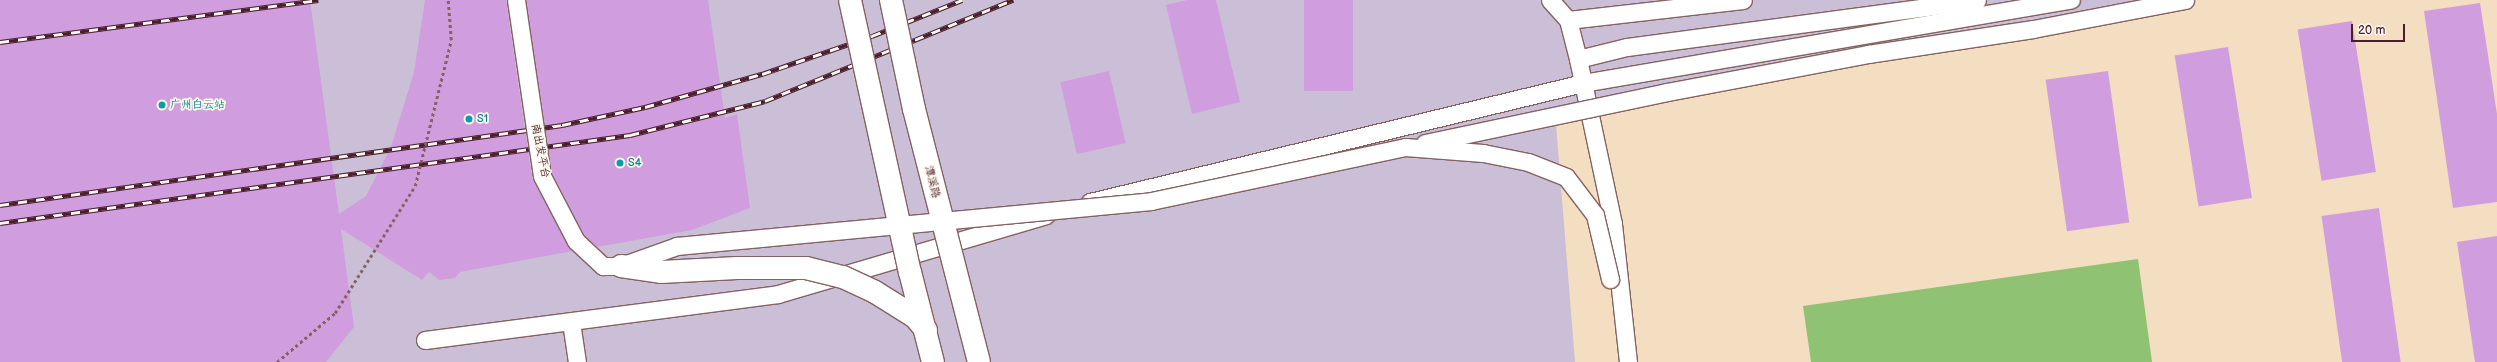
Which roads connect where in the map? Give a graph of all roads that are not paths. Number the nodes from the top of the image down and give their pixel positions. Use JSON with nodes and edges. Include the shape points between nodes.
{"nodes":[{"id":1,"x":516,"y":0,"type":"edge"},
{"id":2,"x":850,"y":0,"type":"edge"},
{"id":3,"x":891,"y":0,"type":"edge"},
{"id":4,"x":1550,"y":0,"type":"edge"},
{"id":5,"x":1743,"y":0,"type":"edge"},
{"id":6,"x":1977,"y":0,"type":"edge"},
{"id":7,"x":2071,"y":0,"type":"edge"},
{"id":8,"x":2185,"y":0,"type":"edge"},
{"id":9,"x":1568,"y":20,"type":"junction"},
{"id":10,"x":1578,"y":59,"type":"junction"},
{"id":11,"x":1583,"y":82,"type":"junction"},
{"id":12,"x":1405,"y":147,"type":"junction"},
{"id":13,"x":621,"y":266,"type":"junction"},
{"id":14,"x":571,"y":322,"type":"junction"},
{"id":15,"x":424,"y":340,"type":"dead end"},
{"id":16,"x":577,"y":362,"type":"edge"},
{"id":17,"x":933,"y":362,"type":"edge"},
{"id":18,"x":942,"y":362,"type":"edge"},
{"id":19,"x":979,"y":362,"type":"edge"},
{"id":20,"x":1619,"y":362,"type":"edge"},
{"id":21,"x":1628,"y":362,"type":"edge"}],
"edges":[{"from":1,"to":13,"type":"street","name":"南出发平台","bridge":true,"via":[[542,176],[576,241],[603,266]]},
{"from":2,"to":17,"type":"main road","bridge":true,"via":[[910,272]]},
{"from":3,"to":19,"type":"main road","name":"潭溪路","bridge":true,"via":[[916,117]]},
{"from":4,"to":9,"type":"street"},
{"from":5,"to":9,"type":"street"},
{"from":6,"to":10,"type":"street","via":[[1627,47]]},
{"from":7,"to":11,"type":"street"},
{"from":8,"to":12,"type":"street","bridge":true,"via":[[2033,29],[1868,54],[1666,92]]},
{"from":9,"to":10,"type":"street"},
{"from":10,"to":11,"type":"street"},
{"from":11,"to":14,"type":"street","via":[[1099,199],[778,294]]},
{"from":11,"to":21,"type":"street","via":[[1613,224]]},
{"from":12,"to":13,"type":"street","bridge":true,"via":[[1151,201],[677,246]]},
{"from":12,"to":20,"type":"street","bridge":true,"via":[[1483,153],[1528,162],[1566,177],[1595,215],[1610,279]]},
{"from":13,"to":18,"type":"main road","bridge":true,"via":[[661,272],[806,268],[843,277],[875,292],[915,317],[932,337]]},
{"from":14,"to":15,"type":"street"},
{"from":14,"to":16,"type":"street"}]}
